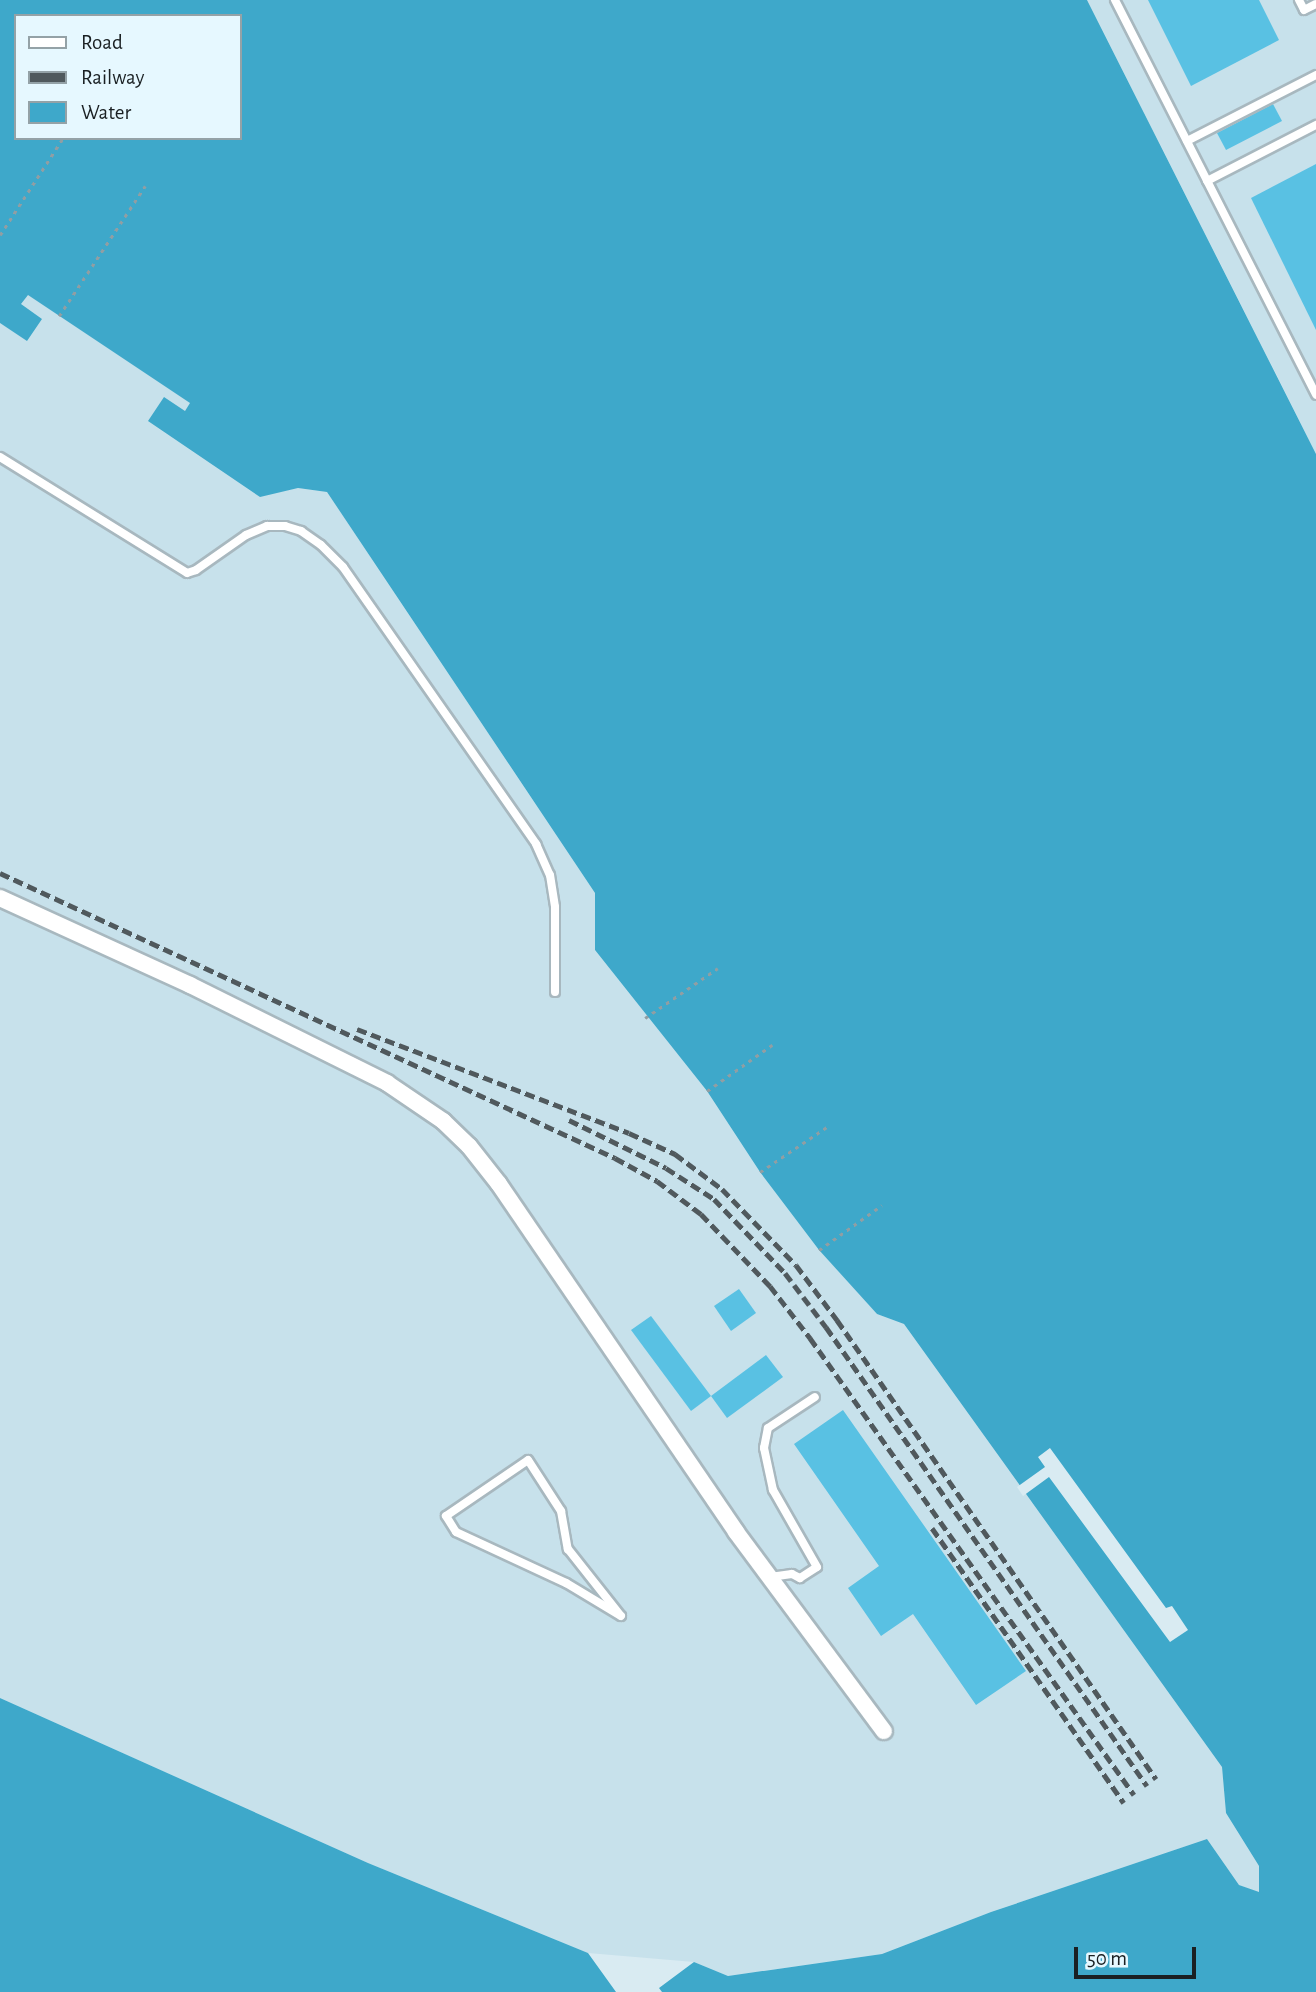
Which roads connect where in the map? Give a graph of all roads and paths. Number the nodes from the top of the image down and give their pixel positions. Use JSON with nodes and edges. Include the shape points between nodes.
{"nodes":[{"id":1,"x":1115,"y":0,"type":"edge"},
{"id":2,"x":1299,"y":0,"type":"edge"},
{"id":3,"x":1316,"y":4,"type":"edge"},
{"id":4,"x":1316,"y":75,"type":"edge"},
{"id":5,"x":1316,"y":125,"type":"edge"},
{"id":6,"x":62,"y":140,"type":"edge"},
{"id":7,"x":1187,"y":141,"type":"junction"},
{"id":8,"x":1207,"y":181,"type":"junction"},
{"id":9,"x":145,"y":186,"type":"dead end"},
{"id":10,"x":0,"y":235,"type":"edge"},
{"id":11,"x":59,"y":316,"type":"dead end"},
{"id":12,"x":1316,"y":396,"type":"edge"},
{"id":13,"x":0,"y":457,"type":"edge"},
{"id":14,"x":0,"y":898,"type":"edge"},
{"id":15,"x":719,"y":968,"type":"dead end"},
{"id":16,"x":555,"y":992,"type":"dead end"},
{"id":17,"x":645,"y":1018,"type":"dead end"},
{"id":18,"x":772,"y":1045,"type":"dead end"},
{"id":19,"x":707,"y":1091,"type":"dead end"},
{"id":20,"x":830,"y":1125,"type":"dead end"},
{"id":21,"x":760,"y":1172,"type":"dead end"},
{"id":22,"x":882,"y":1205,"type":"dead end"},
{"id":23,"x":819,"y":1250,"type":"dead end"},
{"id":24,"x":815,"y":1397,"type":"dead end"},
{"id":25,"x":770,"y":1577,"type":"junction"},
{"id":26,"x":621,"y":1616,"type":"joint"},
{"id":27,"x":884,"y":1731,"type":"dead end"}],
"edges":[{"from":1,"to":7,"type":"lane"},
{"from":2,"to":3,"type":"lane","via":[[1304,10]]},
{"from":4,"to":7,"type":"lane"},
{"from":5,"to":8,"type":"lane"},
{"from":6,"to":10,"type":"path"},
{"from":7,"to":8,"type":"lane"},
{"from":8,"to":12,"type":"lane"},
{"from":9,"to":11,"type":"path"},
{"from":13,"to":16,"type":"lane","via":[[187,573],[267,526],[301,531],[321,545],[343,567],[536,844],[550,875],[555,907]]},
{"from":14,"to":25,"type":"street","via":[[387,1083],[443,1121],[499,1184]]},
{"from":15,"to":17,"type":"path"},
{"from":18,"to":19,"type":"path"},
{"from":20,"to":21,"type":"path"},
{"from":22,"to":23,"type":"path"},
{"from":24,"to":25,"type":"lane","via":[[768,1428],[764,1448],[773,1490],[817,1567],[800,1578],[792,1574]]},
{"from":25,"to":27,"type":"street"},
{"from":26,"to":26,"type":"lane","via":[[568,1549],[561,1511],[528,1460],[446,1516],[456,1532],[566,1583]]}]}
